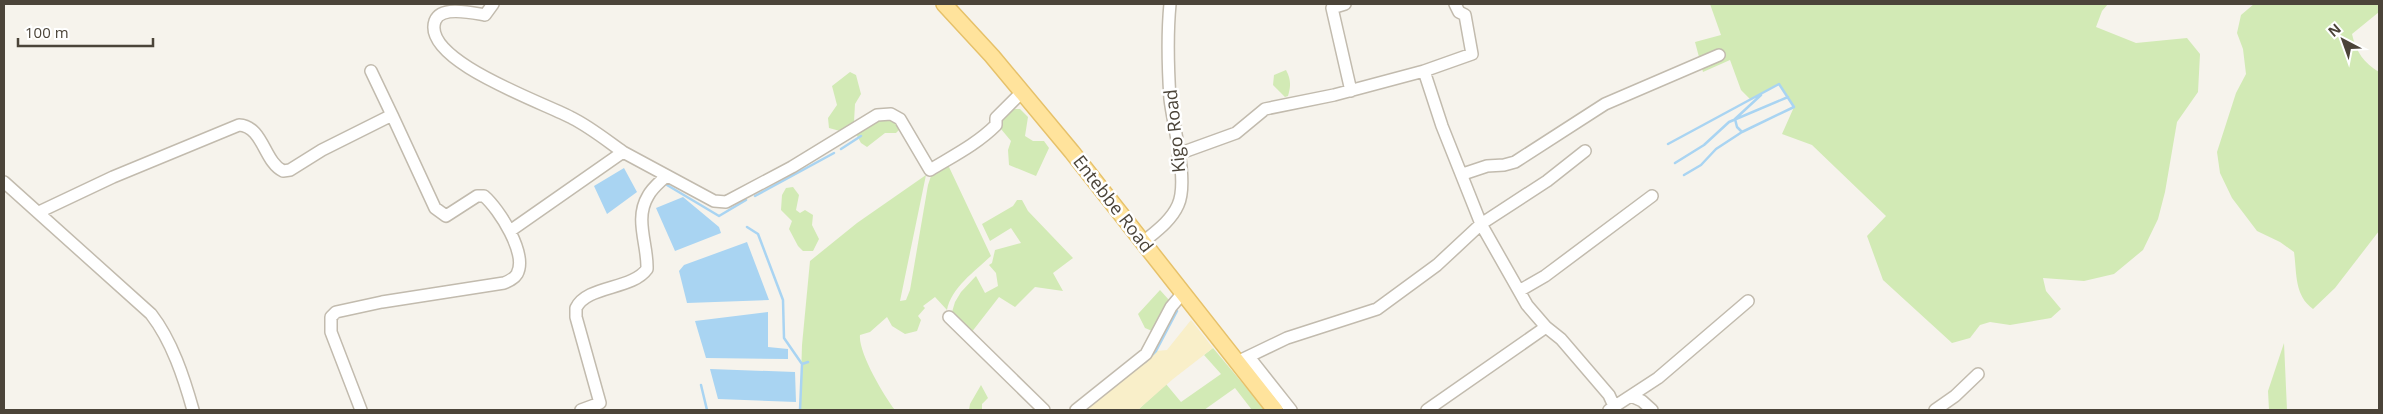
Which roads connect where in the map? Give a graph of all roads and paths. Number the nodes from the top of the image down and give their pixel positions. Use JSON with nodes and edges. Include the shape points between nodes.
{"nodes":[{"id":1,"x":493,"y":4,"type":"edge"},
{"id":2,"x":944,"y":4,"type":"edge"},
{"id":3,"x":1170,"y":4,"type":"edge"},
{"id":4,"x":1346,"y":4,"type":"edge"},
{"id":5,"x":1454,"y":4,"type":"edge"},
{"id":6,"x":1719,"y":55,"type":"dead end"},
{"id":7,"x":371,"y":71,"type":"dead end"},
{"id":8,"x":1424,"y":71,"type":"junction"},
{"id":9,"x":1351,"y":91,"type":"junction"},
{"id":10,"x":1022,"y":92,"type":"junction"},
{"id":11,"x":392,"y":115,"type":"junction"},
{"id":12,"x":1585,"y":151,"type":"dead end"},
{"id":13,"x":623,"y":152,"type":"junction"},
{"id":14,"x":1178,"y":154,"type":"junction"},
{"id":15,"x":1463,"y":174,"type":"junction"},
{"id":16,"x":666,"y":176,"type":"junction"},
{"id":17,"x":4,"y":182,"type":"edge"},
{"id":18,"x":1652,"y":196,"type":"dead end"},
{"id":19,"x":39,"y":212,"type":"junction"},
{"id":20,"x":1481,"y":224,"type":"junction"},
{"id":21,"x":510,"y":231,"type":"junction"},
{"id":22,"x":1142,"y":243,"type":"junction"},
{"id":23,"x":1519,"y":291,"type":"junction"},
{"id":24,"x":1182,"y":294,"type":"junction"},
{"id":25,"x":1748,"y":301,"type":"dead end"},
{"id":26,"x":949,"y":317,"type":"dead end"},
{"id":27,"x":1546,"y":327,"type":"junction"},
{"id":28,"x":1243,"y":360,"type":"junction"},
{"id":29,"x":1978,"y":374,"type":"dead end"},
{"id":30,"x":1631,"y":396,"type":"junction"},
{"id":31,"x":1612,"y":408,"type":"edge"},
{"id":32,"x":193,"y":410,"type":"edge"},
{"id":33,"x":361,"y":410,"type":"edge"},
{"id":34,"x":581,"y":410,"type":"edge"},
{"id":35,"x":1044,"y":410,"type":"edge"},
{"id":36,"x":1076,"y":410,"type":"edge"},
{"id":37,"x":1274,"y":410,"type":"edge"},
{"id":38,"x":1291,"y":410,"type":"edge"},
{"id":39,"x":1427,"y":410,"type":"edge"},
{"id":40,"x":1652,"y":410,"type":"edge"},
{"id":41,"x":1935,"y":410,"type":"edge"}],
"edges":[{"from":1,"to":13,"type":"street","via":[[485,15],[440,14],[434,25],[437,39],[459,61],[483,77],[573,118]]},
{"from":2,"to":10,"type":"main road","name":"Entebbe Road"},
{"from":3,"to":14,"type":"street","name":"Kigo Road","via":[[1168,63]]},
{"from":4,"to":9,"type":"street","via":[[1332,8]]},
{"from":5,"to":8,"type":"street","via":[[1465,15],[1472,54]]},
{"from":6,"to":15,"type":"street","via":[[1605,104],[1515,162]]},
{"from":7,"to":11,"type":"street"},
{"from":8,"to":9,"type":"street"},
{"from":8,"to":15,"type":"street","via":[[1442,126]]},
{"from":9,"to":14,"type":"street","via":[[1265,109],[1236,133]]},
{"from":10,"to":16,"type":"street","via":[[996,118],[996,125],[988,132],[967,149],[930,170],[900,120],[891,114],[877,115],[792,167],[726,202],[714,201]]},
{"from":10,"to":22,"type":"main road","name":"Entebbe Road"},
{"from":11,"to":19,"type":"street","via":[[283,171],[254,131],[240,125],[113,177]]},
{"from":11,"to":21,"type":"street","via":[[439,212],[451,215],[481,195]]},
{"from":12,"to":20,"type":"street","via":[[1547,181]]},
{"from":13,"to":16,"type":"street"},
{"from":13,"to":21,"type":"street"},
{"from":14,"to":22,"type":"street","name":"Kigo Road","via":[[1181,170],[1179,204],[1169,220]]},
{"from":15,"to":20,"type":"street"},
{"from":16,"to":34,"type":"street","via":[[648,195],[644,207],[641,231],[647,269],[637,279],[600,292],[576,308],[600,403]]},
{"from":17,"to":19,"type":"street"},
{"from":18,"to":23,"type":"street","via":[[1545,276]]},
{"from":19,"to":32,"type":"street","via":[[159,324]]},
{"from":20,"to":23,"type":"street"},
{"from":20,"to":28,"type":"street","via":[[1437,265],[1377,309],[1298,334]]},
{"from":21,"to":33,"type":"street","via":[[519,262],[518,272],[511,280],[382,302],[344,310],[331,317],[331,332]]},
{"from":22,"to":24,"type":"main road","name":"Entebbe Road"},
{"from":23,"to":27,"type":"street","via":[[1536,318]]},
{"from":24,"to":28,"type":"main road","name":"Entebbe Road"},
{"from":24,"to":36,"type":"street","via":[[1171,306],[1146,354]]},
{"from":25,"to":30,"type":"street","via":[[1658,378]]},
{"from":26,"to":35,"type":"street"},
{"from":27,"to":31,"type":"street","via":[[1566,345],[1608,395]]},
{"from":27,"to":39,"type":"street"},
{"from":28,"to":37,"type":"main road","name":"Entebbe Road"},
{"from":28,"to":38,"type":"street"},
{"from":29,"to":41,"type":"street"},
{"from":30,"to":31,"type":"street"},
{"from":30,"to":40,"type":"street","via":[[1642,400]]}]}
